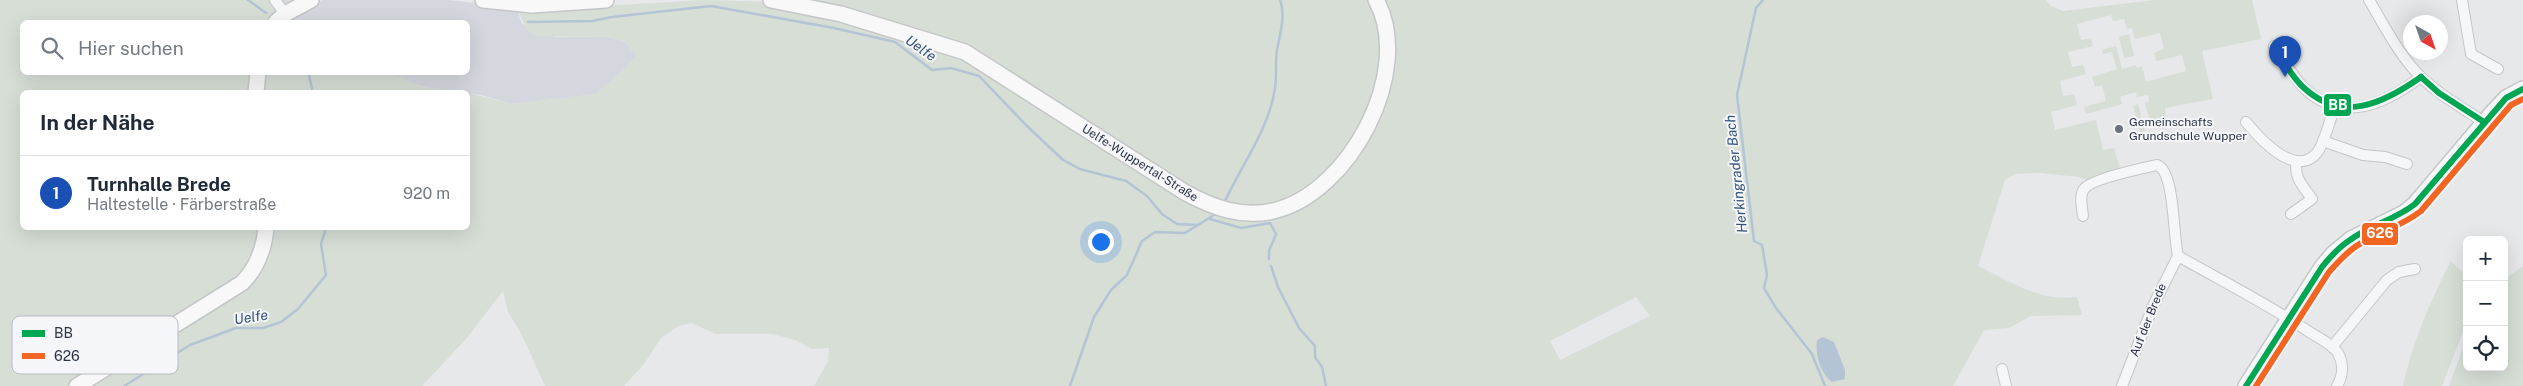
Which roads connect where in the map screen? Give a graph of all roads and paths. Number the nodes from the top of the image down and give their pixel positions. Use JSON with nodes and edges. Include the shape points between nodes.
{"nodes":[{"id":1,"x":275,"y":0,"type":"edge"},
{"id":2,"x":312,"y":0,"type":"edge"},
{"id":3,"x":483,"y":0,"type":"edge"},
{"id":4,"x":606,"y":0,"type":"edge"},
{"id":5,"x":771,"y":0,"type":"edge"},
{"id":6,"x":1376,"y":0,"type":"edge"},
{"id":7,"x":2369,"y":0,"type":"edge"},
{"id":8,"x":2462,"y":0,"type":"edge"},
{"id":9,"x":281,"y":18,"type":"edge"},
{"id":10,"x":2274,"y":46,"type":"dead end"},
{"id":11,"x":2498,"y":69,"type":"dead end"},
{"id":12,"x":258,"y":75,"type":"edge"},
{"id":13,"x":2420,"y":77,"type":"junction"},
{"id":14,"x":2523,"y":89,"type":"edge"},
{"id":15,"x":256,"y":90,"type":"edge"},
{"id":16,"x":2335,"y":106,"type":"junction"},
{"id":17,"x":2246,"y":122,"type":"dead end"},
{"id":18,"x":2484,"y":122,"type":"junction"},
{"id":19,"x":2322,"y":141,"type":"junction"},
{"id":20,"x":2297,"y":161,"type":"junction"},
{"id":21,"x":2407,"y":164,"type":"dead end"},
{"id":22,"x":2291,"y":214,"type":"dead end"},
{"id":23,"x":2083,"y":216,"type":"dead end"},
{"id":24,"x":266,"y":230,"type":"edge"},
{"id":25,"x":2178,"y":256,"type":"junction"},
{"id":26,"x":2415,"y":269,"type":"dead end"},
{"id":27,"x":2289,"y":318,"type":"junction"},
{"id":28,"x":178,"y":323,"type":"edge"},
{"id":29,"x":2332,"y":347,"type":"junction"},
{"id":30,"x":2002,"y":370,"type":"dead end"},
{"id":31,"x":96,"y":374,"type":"edge"},
{"id":32,"x":77,"y":386,"type":"edge"},
{"id":33,"x":2006,"y":386,"type":"edge"},
{"id":34,"x":2122,"y":386,"type":"edge"},
{"id":35,"x":2246,"y":386,"type":"edge"},
{"id":36,"x":2337,"y":386,"type":"edge"}],
"edges":[{"from":1,"to":9,"type":"street"},
{"from":2,"to":9,"type":"main road"},
{"from":3,"to":4,"type":"main road","via":[[532,5]]},
{"from":5,"to":6,"type":"main road","name":"Uelfe-Wuppertal-Straße","via":[[841,14],[965,52],[1186,193],[1217,208],[1250,214],[1284,208],[1315,190],[1334,172],[1365,130],[1380,96],[1387,62],[1386,32]]},
{"from":7,"to":13,"type":"street"},
{"from":8,"to":11,"type":"street","via":[[2471,54]]},
{"from":10,"to":16,"type":"street","via":[[2302,86]]},
{"from":12,"to":15,"type":"main road"},
{"from":13,"to":16,"type":"street","via":[[2377,104]]},
{"from":13,"to":18,"type":"street"},
{"from":14,"to":18,"type":"main road","via":[[2506,98]]},
{"from":16,"to":19,"type":"street"},
{"from":17,"to":20,"type":"street","via":[[2268,146]]},
{"from":18,"to":27,"type":"main road","via":[[2412,207],[2357,235],[2333,254]]},
{"from":19,"to":20,"type":"street","via":[[2315,154]]},
{"from":19,"to":21,"type":"street","via":[[2363,155]]},
{"from":20,"to":22,"type":"street","via":[[2297,178],[2312,199]]},
{"from":23,"to":25,"type":"street","via":[[2082,194],[2086,187],[2117,175],[2160,166],[2169,185]]},
{"from":24,"to":28,"type":"main road","via":[[262,252],[242,283]]},
{"from":25,"to":27,"type":"street"},
{"from":25,"to":34,"type":"street","name":"Auf der Brede","via":[[2153,306]]},
{"from":26,"to":29,"type":"street","via":[[2399,272],[2387,280]]},
{"from":27,"to":29,"type":"street"},
{"from":27,"to":35,"type":"main road"},
{"from":29,"to":36,"type":"street","via":[[2342,364]]},
{"from":30,"to":33,"type":"street"},
{"from":31,"to":32,"type":"main road"}]}
